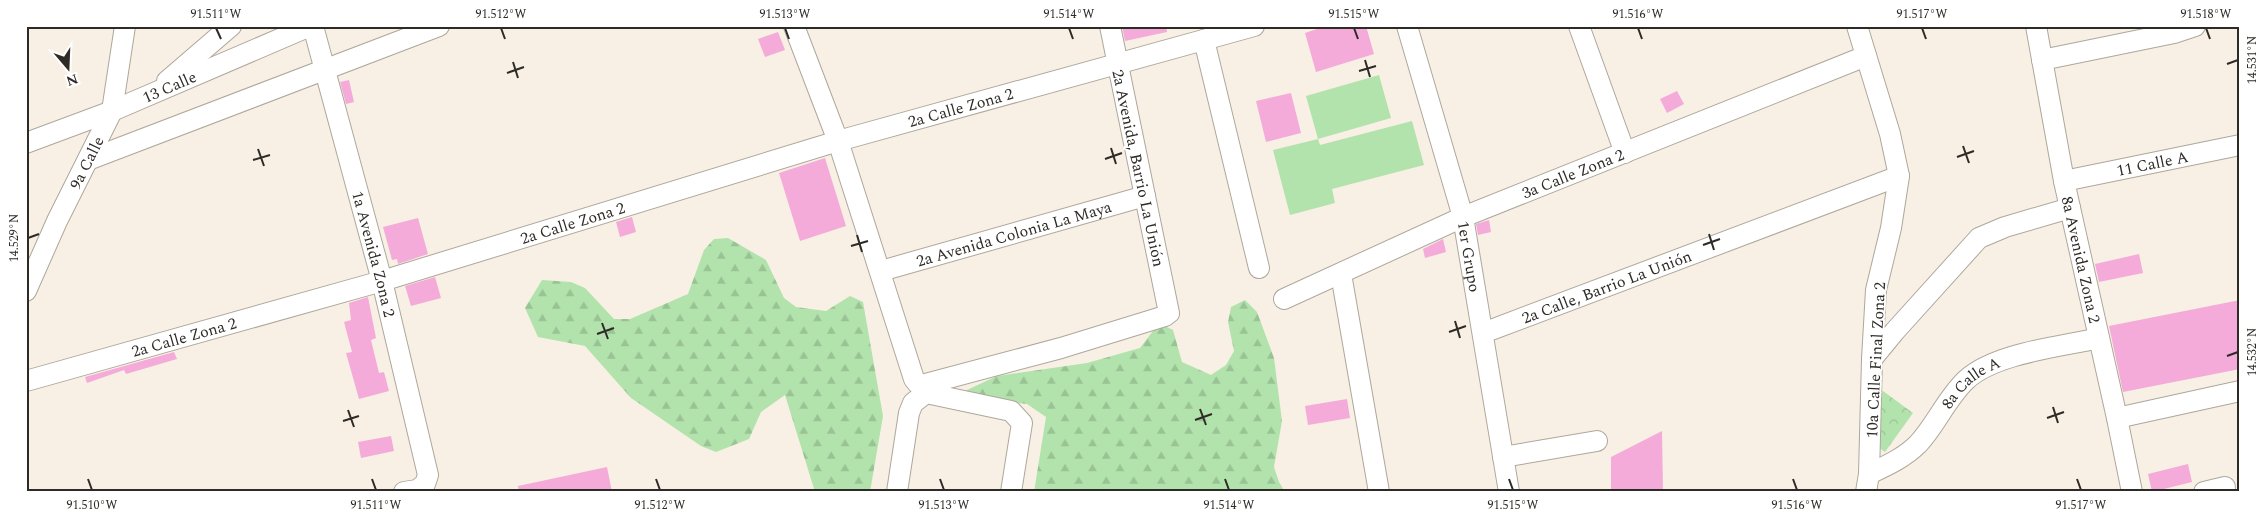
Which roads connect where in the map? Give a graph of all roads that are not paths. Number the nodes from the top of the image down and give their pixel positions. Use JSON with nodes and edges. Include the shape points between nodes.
{"nodes":[{"id":1,"x":125,"y":26,"type":"edge"},
{"id":2,"x":231,"y":26,"type":"edge"},
{"id":3,"x":311,"y":26,"type":"edge"},
{"id":4,"x":439,"y":26,"type":"edge"},
{"id":5,"x":794,"y":26,"type":"edge"},
{"id":6,"x":1110,"y":26,"type":"edge"},
{"id":7,"x":1254,"y":26,"type":"edge"},
{"id":8,"x":1406,"y":26,"type":"edge"},
{"id":9,"x":1579,"y":26,"type":"edge"},
{"id":10,"x":1857,"y":26,"type":"edge"},
{"id":11,"x":2036,"y":26,"type":"edge"},
{"id":12,"x":2195,"y":26,"type":"edge"},
{"id":13,"x":1204,"y":40,"type":"junction"},
{"id":14,"x":1866,"y":56,"type":"junction"},
{"id":15,"x":2042,"y":60,"type":"junction"},
{"id":16,"x":1117,"y":65,"type":"junction"},
{"id":17,"x":325,"y":69,"type":"junction"},
{"id":18,"x":152,"y":94,"type":"junction"},
{"id":19,"x":112,"y":111,"type":"junction"},
{"id":20,"x":838,"y":141,"type":"junction"},
{"id":21,"x":26,"y":143,"type":"edge"},
{"id":22,"x":2240,"y":145,"type":"edge"},
{"id":23,"x":1625,"y":153,"type":"junction"},
{"id":24,"x":88,"y":160,"type":"junction"},
{"id":25,"x":1899,"y":176,"type":"junction"},
{"id":26,"x":2064,"y":181,"type":"junction"},
{"id":27,"x":1145,"y":196,"type":"junction"},
{"id":28,"x":2070,"y":208,"type":"junction"},
{"id":29,"x":1463,"y":217,"type":"junction"},
{"id":30,"x":1259,"y":268,"type":"dead end"},
{"id":31,"x":881,"y":271,"type":"junction"},
{"id":32,"x":1341,"y":274,"type":"junction"},
{"id":33,"x":382,"y":281,"type":"junction"},
{"id":34,"x":26,"y":291,"type":"edge"},
{"id":35,"x":1284,"y":299,"type":"dead end"},
{"id":36,"x":1483,"y":333,"type":"junction"},
{"id":37,"x":2099,"y":338,"type":"junction"},
{"id":38,"x":1872,"y":359,"type":"junction"},
{"id":39,"x":26,"y":381,"type":"edge"},
{"id":40,"x":2240,"y":391,"type":"edge"},
{"id":41,"x":2117,"y":418,"type":"junction"},
{"id":42,"x":1597,"y":441,"type":"dead end"},
{"id":43,"x":1503,"y":457,"type":"junction"},
{"id":44,"x":1868,"y":483,"type":"edge"},
{"id":45,"x":2226,"y":487,"type":"dead end"},
{"id":46,"x":2128,"y":491,"type":"edge"},
{"id":47,"x":404,"y":492,"type":"edge"},
{"id":48,"x":897,"y":492,"type":"edge"},
{"id":49,"x":1011,"y":492,"type":"edge"},
{"id":50,"x":1380,"y":492,"type":"edge"},
{"id":51,"x":1509,"y":492,"type":"edge"},
{"id":52,"x":2204,"y":492,"type":"edge"}],
"edges":[{"from":1,"to":19,"type":"street","name":"9a Calle"},
{"from":2,"to":18,"type":"street"},
{"from":3,"to":17,"type":"street","name":"1a Avenida Zona 2"},
{"from":3,"to":18,"type":"street","name":"13 Calle"},
{"from":4,"to":17,"type":"street"},
{"from":5,"to":20,"type":"street"},
{"from":6,"to":16,"type":"street","name":"2a Avenida, Barrio La Unión"},
{"from":7,"to":13,"type":"street","name":"2a Calle Zona 2"},
{"from":8,"to":29,"type":"street","name":"1er Grupo"},
{"from":9,"to":23,"type":"street"},
{"from":10,"to":14,"type":"street","name":"10a Calle Final Zona 2"},
{"from":11,"to":15,"type":"street","name":"8a Avenida Zona 2"},
{"from":12,"to":15,"type":"street"},
{"from":13,"to":16,"type":"street","name":"2a Calle Zona 2"},
{"from":13,"to":30,"type":"street"},
{"from":14,"to":23,"type":"street","name":"3a Calle Zona 2"},
{"from":14,"to":25,"type":"street","name":"10a Calle Final Zona 2"},
{"from":15,"to":26,"type":"street","name":"8a Avenida Zona 2"},
{"from":16,"to":20,"type":"street","name":"2a Calle Zona 2"},
{"from":16,"to":27,"type":"street","name":"2a Avenida, Barrio La Unión"},
{"from":17,"to":24,"type":"street"},
{"from":17,"to":33,"type":"street","name":"1a Avenida Zona 2"},
{"from":18,"to":19,"type":"street","name":"13 Calle"},
{"from":19,"to":21,"type":"street","name":"13 Calle"},
{"from":19,"to":24,"type":"street","name":"9a Calle"},
{"from":20,"to":31,"type":"street"},
{"from":20,"to":33,"type":"street","name":"2a Calle Zona 2"},
{"from":22,"to":26,"type":"street","name":"11 Calle A"},
{"from":23,"to":29,"type":"street","name":"3a Calle Zona 2"},
{"from":24,"to":34,"type":"street","name":"9a Calle"},
{"from":25,"to":36,"type":"street","name":"2a Calle, Barrio La Unión"},
{"from":25,"to":38,"type":"street","name":"10a Calle Final Zona 2","via":[[1876,290]]},
{"from":26,"to":28,"type":"street","name":"8a Avenida Zona 2"},
{"from":27,"to":31,"type":"street","name":"2a Avenida Colonia La Maya"},
{"from":27,"to":31,"type":"street","name":"2a Avenida, Barrio La Unión","via":[[1169,313],[1062,348],[918,384]]},
{"from":28,"to":37,"type":"street","name":"8a Avenida Zona 2"},
{"from":28,"to":38,"type":"street","via":[[1979,238]]},
{"from":29,"to":32,"type":"street","name":"3a Calle Zona 2"},
{"from":29,"to":36,"type":"street","name":"1er Grupo"},
{"from":32,"to":35,"type":"street","name":"3a Calle Zona 2"},
{"from":32,"to":50,"type":"street"},
{"from":33,"to":39,"type":"street","name":"2a Calle Zona 2"},
{"from":33,"to":47,"type":"street","name":"1a Avenida Zona 2","via":[[428,475],[425,484],[417,490]]},
{"from":36,"to":43,"type":"street","name":"1er Grupo"},
{"from":37,"to":41,"type":"street","name":"8a Avenida Zona 2"},
{"from":37,"to":44,"type":"street","name":"8a Calle A","via":[[2002,359],[1982,369],[1966,380],[1952,396],[1918,443]]},
{"from":38,"to":44,"type":"street","name":"10a Calle Final Zona 2"},
{"from":40,"to":41,"type":"street"},
{"from":41,"to":46,"type":"street","name":"8a Avenida Zona 2"},
{"from":42,"to":43,"type":"street"},
{"from":43,"to":51,"type":"street","name":"1er Grupo"},
{"from":45,"to":52,"type":"street"},
{"from":48,"to":49,"type":"street","via":[[909,413],[913,403],[926,393],[1011,411],[1019,418],[1022,423]]}]}
